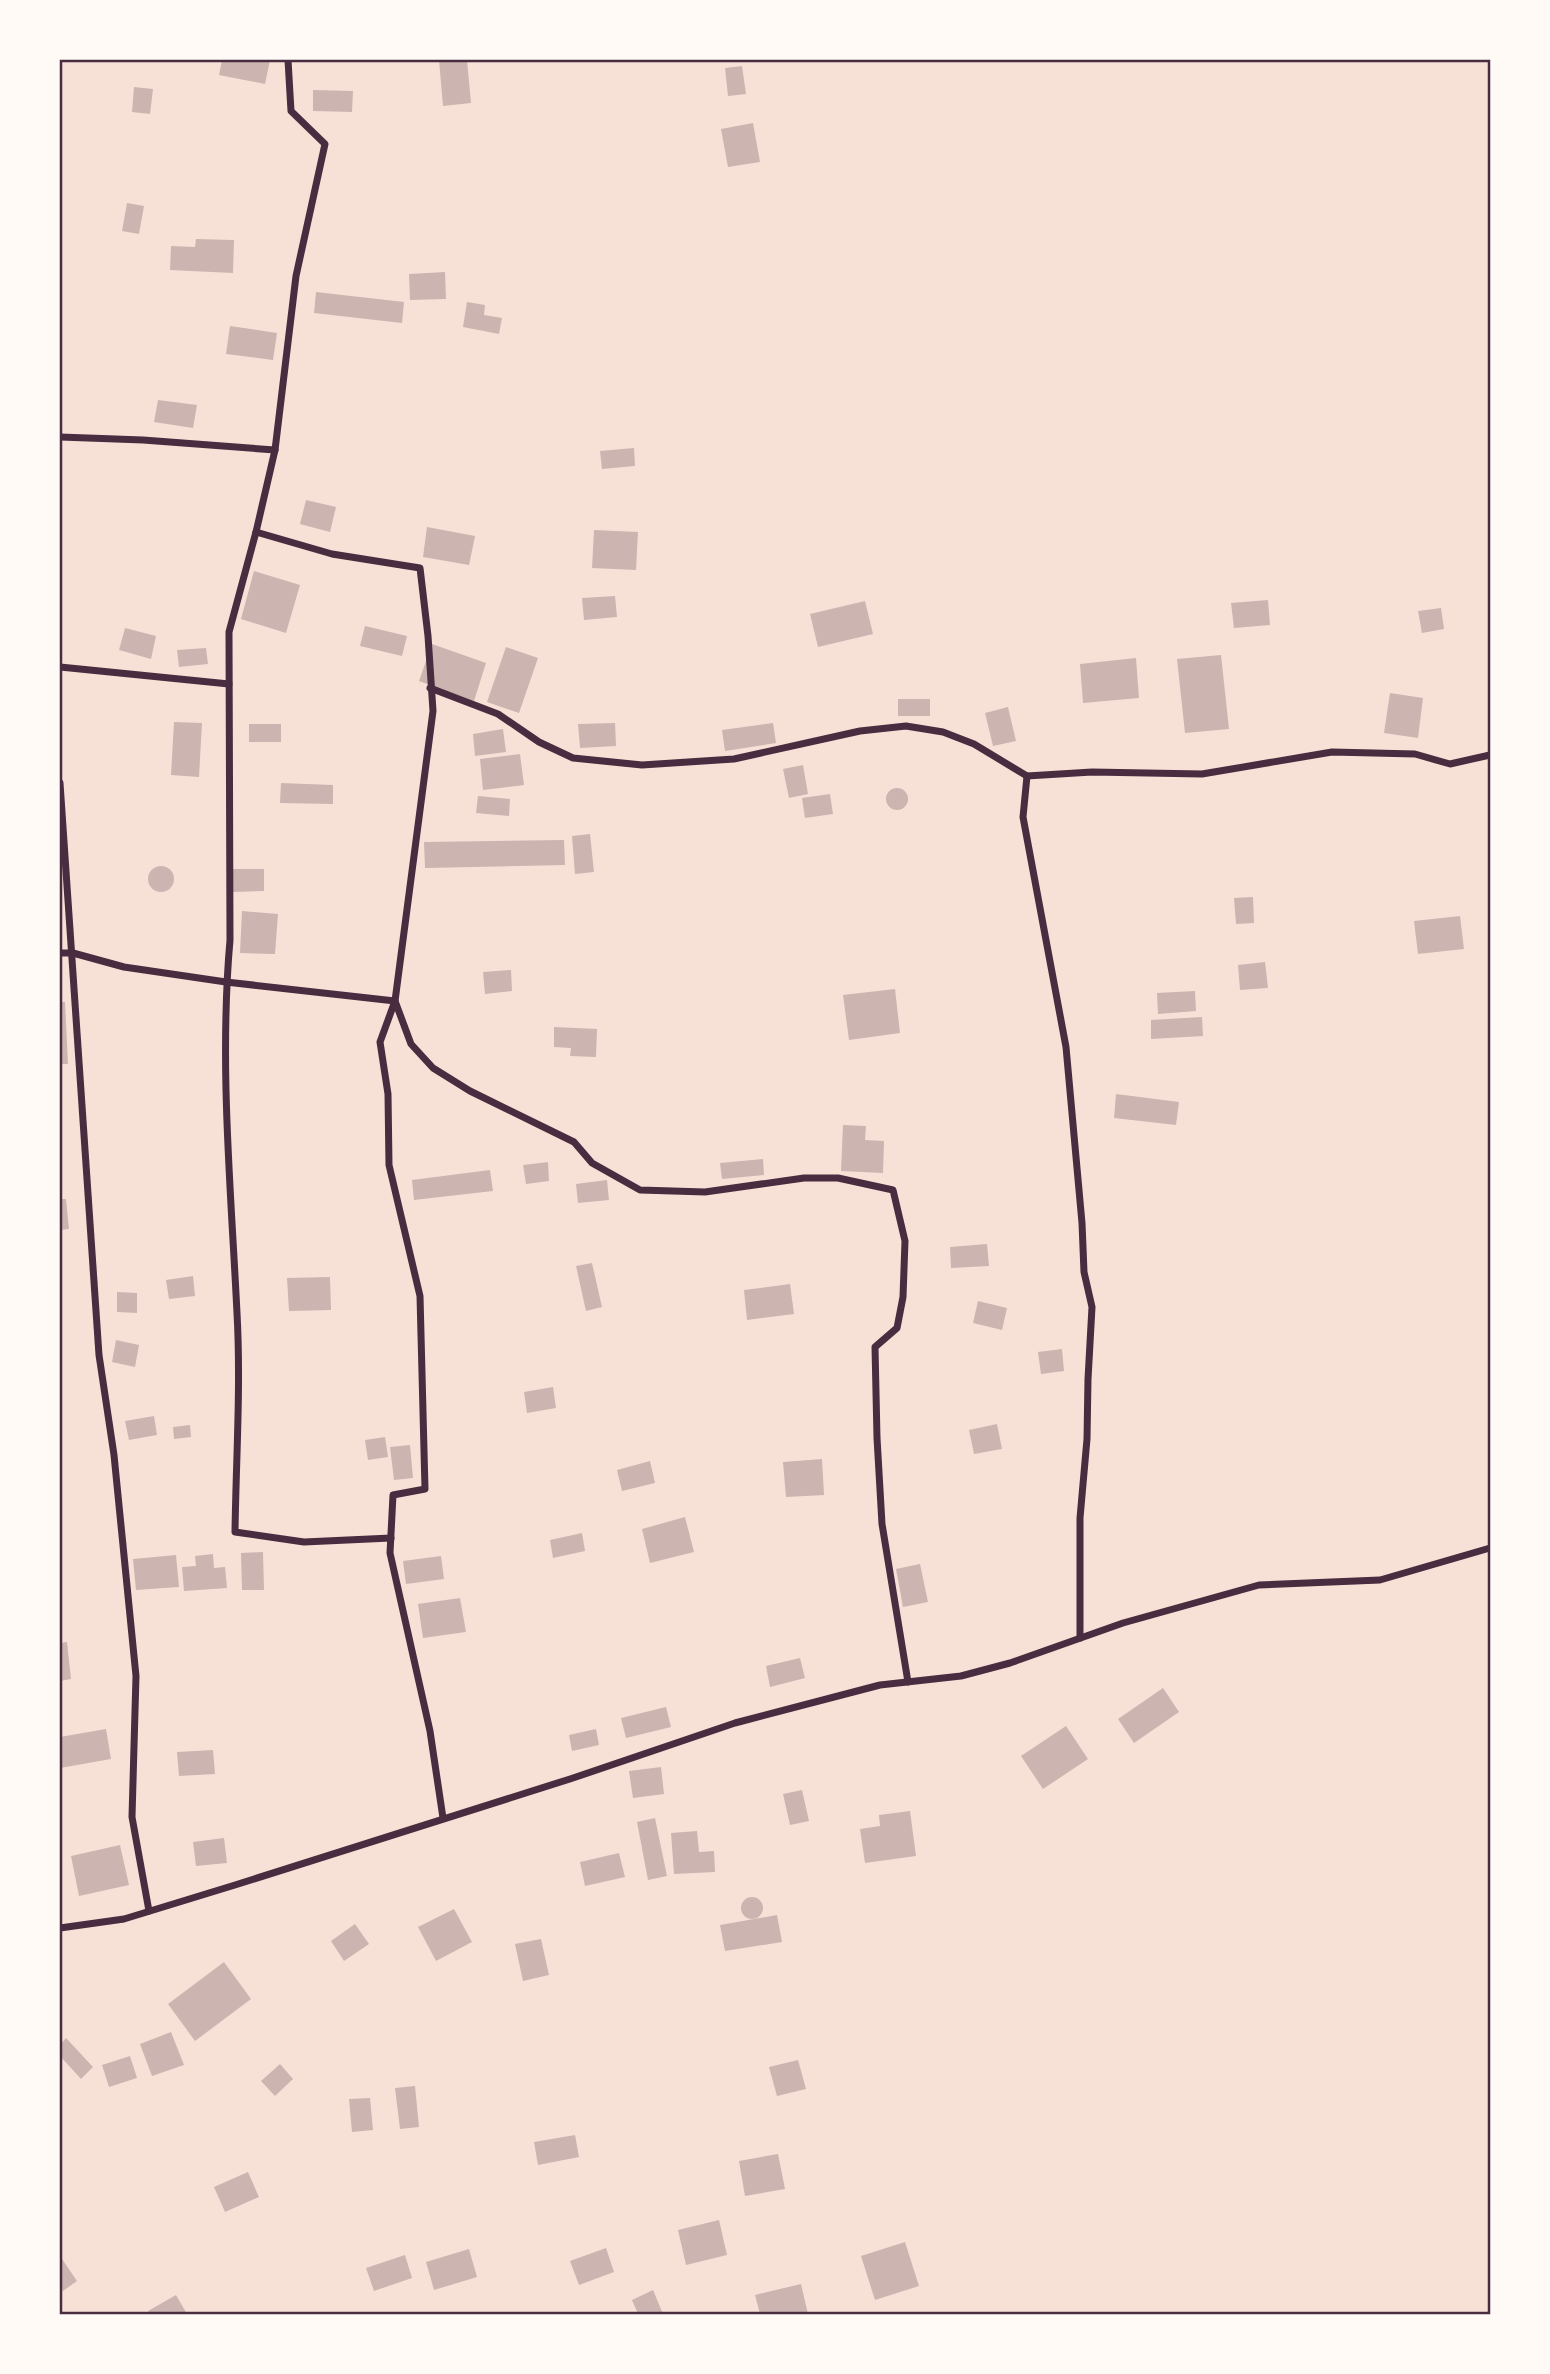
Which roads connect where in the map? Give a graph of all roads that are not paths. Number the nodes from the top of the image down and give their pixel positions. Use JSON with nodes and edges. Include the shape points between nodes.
{"nodes":[{"id":1,"x":288,"y":60,"type":"edge"},
{"id":2,"x":60,"y":437,"type":"edge"},
{"id":3,"x":275,"y":450,"type":"junction"},
{"id":4,"x":256,"y":532,"type":"junction"},
{"id":5,"x":60,"y":667,"type":"edge"},
{"id":6,"x":229,"y":684,"type":"junction"},
{"id":7,"x":430,"y":688,"type":"junction"},
{"id":8,"x":1490,"y":755,"type":"edge"},
{"id":9,"x":1027,"y":776,"type":"junction"},
{"id":10,"x":60,"y":783,"type":"edge"},
{"id":11,"x":60,"y":953,"type":"edge"},
{"id":12,"x":73,"y":953,"type":"junction"},
{"id":13,"x":226,"y":982,"type":"junction"},
{"id":14,"x":395,"y":1001,"type":"junction"},
{"id":15,"x":391,"y":1538,"type":"junction"},
{"id":16,"x":1490,"y":1548,"type":"edge"},
{"id":17,"x":1080,"y":1638,"type":"junction"},
{"id":18,"x":908,"y":1682,"type":"junction"},
{"id":19,"x":443,"y":1818,"type":"junction"},
{"id":20,"x":149,"y":1911,"type":"junction"},
{"id":21,"x":60,"y":1928,"type":"edge"}],
"edges":[{"from":1,"to":3,"type":"street","via":[[291,111],[325,144],[296,276]]},
{"from":2,"to":3,"type":"street"},
{"from":3,"to":4,"type":"street"},
{"from":4,"to":6,"type":"street","via":[[229,632]]},
{"from":4,"to":7,"type":"street","via":[[332,554],[419,568]]},
{"from":5,"to":6,"type":"street"},
{"from":6,"to":13,"type":"street","via":[[230,940]]},
{"from":7,"to":9,"type":"street","via":[[498,714],[572,758],[642,765],[734,759],[860,731],[906,726],[943,732],[974,744]]},
{"from":7,"to":14,"type":"street","via":[[432,727]]},
{"from":8,"to":9,"type":"street","via":[[1450,764],[1415,754],[1332,752],[1202,774]]},
{"from":9,"to":17,"type":"street","via":[[1023,817],[1066,1047],[1084,1272],[1092,1307],[1080,1518]]},
{"from":10,"to":12,"type":"street"},
{"from":11,"to":12,"type":"street"},
{"from":12,"to":13,"type":"street","via":[[124,967]]},
{"from":12,"to":20,"type":"street","via":[[99,1355],[136,1676],[132,1818]]},
{"from":13,"to":14,"type":"street"},
{"from":13,"to":15,"type":"street","via":[[228,1164],[238,1317],[235,1532],[304,1542]]},
{"from":14,"to":15,"type":"street","via":[[380,1042],[388,1094],[389,1165],[420,1296],[425,1489],[393,1496]]},
{"from":14,"to":18,"type":"street","via":[[411,1044],[433,1068],[575,1142],[592,1163],[640,1190],[705,1192],[815,1178],[893,1190],[905,1241],[903,1297],[897,1328],[875,1347],[877,1438],[882,1524]]},
{"from":15,"to":19,"type":"street","via":[[390,1553],[430,1731]]},
{"from":16,"to":17,"type":"street","via":[[1380,1580],[1259,1585]]},
{"from":17,"to":18,"type":"street","via":[[961,1676]]},
{"from":18,"to":19,"type":"street","via":[[880,1685],[735,1723]]},
{"from":19,"to":20,"type":"street"},
{"from":20,"to":21,"type":"street"}]}
